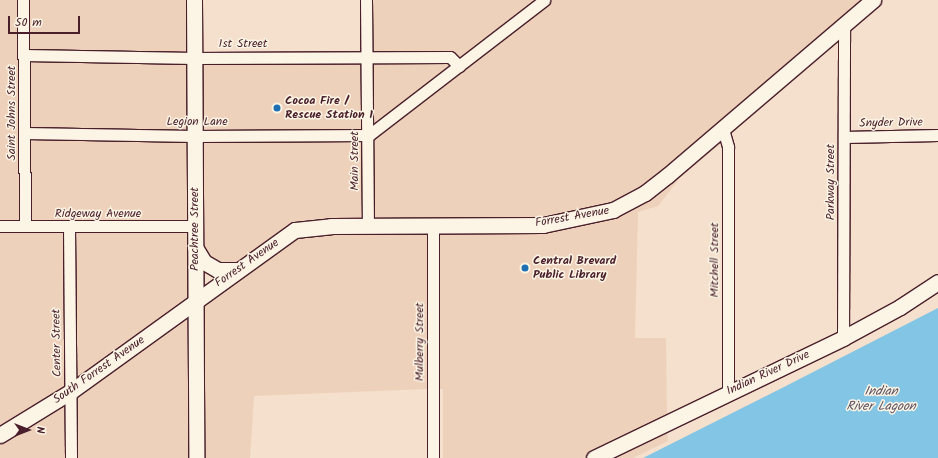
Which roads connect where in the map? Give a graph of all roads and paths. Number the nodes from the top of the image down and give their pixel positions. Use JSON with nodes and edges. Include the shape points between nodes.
{"nodes":[{"id":1,"x":23,"y":0,"type":"edge"},
{"id":2,"x":194,"y":0,"type":"edge"},
{"id":3,"x":366,"y":0,"type":"edge"},
{"id":4,"x":874,"y":0,"type":"edge"},
{"id":5,"x":542,"y":1,"type":"edge"},
{"id":6,"x":844,"y":25,"type":"junction"},
{"id":7,"x":24,"y":55,"type":"junction"},
{"id":8,"x":366,"y":56,"type":"junction"},
{"id":9,"x":195,"y":58,"type":"junction"},
{"id":10,"x":458,"y":66,"type":"junction"},
{"id":11,"x":723,"y":129,"type":"junction"},
{"id":12,"x":25,"y":133,"type":"junction"},
{"id":13,"x":369,"y":135,"type":"junction"},
{"id":14,"x":938,"y":135,"type":"edge"},
{"id":15,"x":195,"y":136,"type":"junction"},
{"id":16,"x":844,"y":137,"type":"junction"},
{"id":17,"x":433,"y":225,"type":"junction"},
{"id":18,"x":0,"y":226,"type":"edge"},
{"id":19,"x":25,"y":226,"type":"junction"},
{"id":20,"x":195,"y":226,"type":"junction"},
{"id":21,"x":368,"y":226,"type":"junction"},
{"id":22,"x":69,"y":227,"type":"junction"},
{"id":23,"x":195,"y":247,"type":"junction"},
{"id":24,"x":236,"y":270,"type":"junction"},
{"id":25,"x":938,"y":282,"type":"edge"},
{"id":26,"x":194,"y":300,"type":"junction"},
{"id":27,"x":843,"y":338,"type":"junction"},
{"id":28,"x":70,"y":392,"type":"junction"},
{"id":29,"x":728,"y":392,"type":"junction"},
{"id":30,"x":0,"y":434,"type":"edge"},
{"id":31,"x":71,"y":458,"type":"edge"},
{"id":32,"x":196,"y":458,"type":"edge"},
{"id":33,"x":433,"y":458,"type":"edge"},
{"id":34,"x":594,"y":458,"type":"edge"}],
"edges":[{"from":1,"to":7,"type":"street","name":"Saint Johns Street"},
{"from":2,"to":9,"type":"street","name":"Peachtree Street"},
{"from":3,"to":8,"type":"street","name":"Main Street"},
{"from":4,"to":6,"type":"street","name":"Forrest Avenue"},
{"from":5,"to":10,"type":"street"},
{"from":6,"to":11,"type":"street","name":"Forrest Avenue"},
{"from":6,"to":16,"type":"street","name":"Parkway Street"},
{"from":7,"to":9,"type":"street","name":"1st Street"},
{"from":7,"to":12,"type":"street","name":"Saint Johns Street"},
{"from":8,"to":9,"type":"street","name":"1st Street"},
{"from":8,"to":10,"type":"street","name":"1st Street","via":[[450,56]]},
{"from":8,"to":13,"type":"street","name":"Main Street"},
{"from":9,"to":15,"type":"street","name":"Peachtree Street"},
{"from":10,"to":13,"type":"street"},
{"from":11,"to":17,"type":"street","name":"Forrest Avenue","via":[[645,193],[613,210],[543,225]]},
{"from":11,"to":29,"type":"street","name":"Mitchell Street","via":[[728,147]]},
{"from":12,"to":15,"type":"street","name":"Legion Lane"},
{"from":12,"to":19,"type":"street","name":"Saint Johns Street"},
{"from":13,"to":15,"type":"street","name":"Legion Lane"},
{"from":13,"to":21,"type":"street","name":"Main Street"},
{"from":14,"to":16,"type":"street","name":"Snyder Drive"},
{"from":15,"to":20,"type":"street","name":"Peachtree Street"},
{"from":16,"to":27,"type":"street","name":"Parkway Street"},
{"from":17,"to":21,"type":"street","name":"Forrest Avenue"},
{"from":17,"to":33,"type":"street","name":"Mulberry Street"},
{"from":18,"to":19,"type":"street","name":"Ridgeway Avenue"},
{"from":19,"to":22,"type":"street","name":"Ridgeway Avenue"},
{"from":20,"to":22,"type":"street","name":"Ridgeway Avenue"},
{"from":20,"to":23,"type":"street","name":"Peachtree Street"},
{"from":21,"to":24,"type":"street","name":"Forrest Avenue","via":[[320,226],[295,230]]},
{"from":22,"to":28,"type":"street","name":"Center Street"},
{"from":23,"to":24,"type":"street","via":[[204,262],[218,270]]},
{"from":23,"to":26,"type":"street","name":"Peachtree Street"},
{"from":24,"to":26,"type":"street","name":"Forrest Avenue"},
{"from":25,"to":27,"type":"street","name":"Indian River Drive","via":[[900,307]]},
{"from":26,"to":28,"type":"street","name":"South Forrest Avenue"},
{"from":26,"to":32,"type":"street","name":"Peachtree Street"},
{"from":27,"to":29,"type":"street","name":"Indian River Drive"},
{"from":28,"to":30,"type":"street","name":"South Forrest Avenue"},
{"from":28,"to":31,"type":"street","name":"Center Street"},
{"from":29,"to":34,"type":"street","name":"Indian River Drive"}]}
